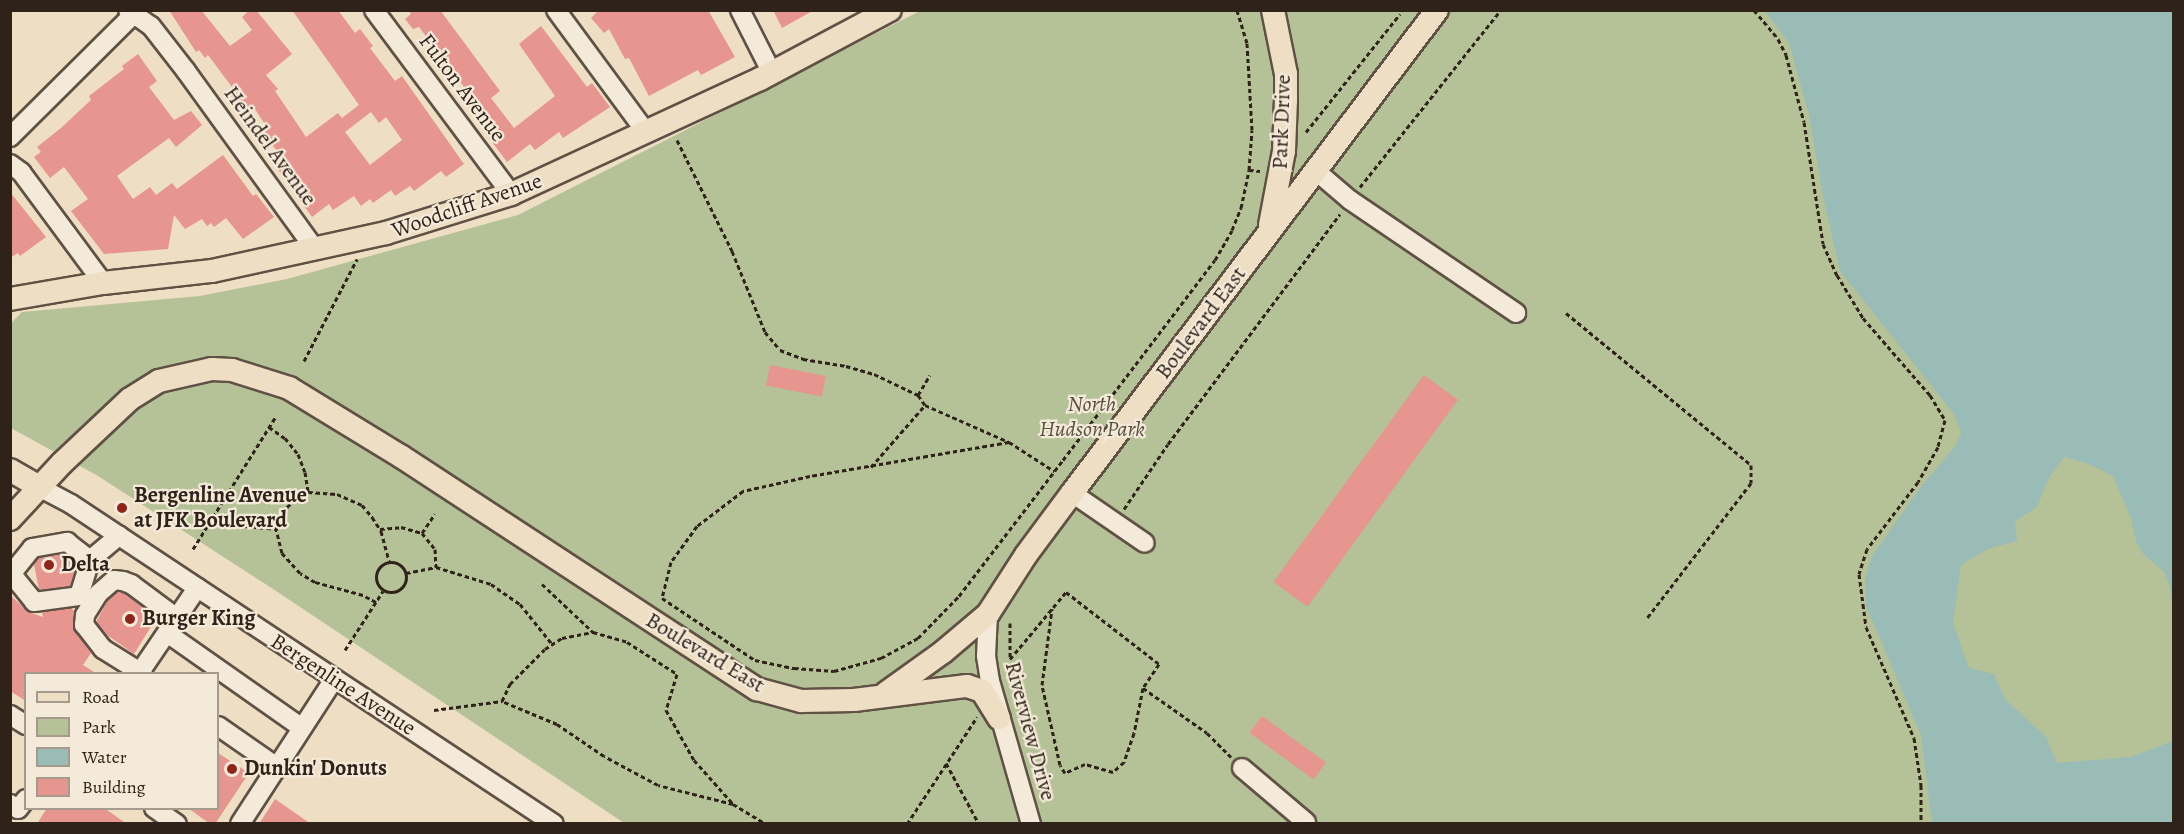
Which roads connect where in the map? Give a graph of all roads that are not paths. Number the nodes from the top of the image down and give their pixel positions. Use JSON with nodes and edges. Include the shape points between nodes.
{"nodes":[{"id":1,"x":374,"y":10,"type":"edge"},
{"id":2,"x":556,"y":10,"type":"edge"},
{"id":3,"x":740,"y":10,"type":"edge"},
{"id":4,"x":890,"y":10,"type":"edge"},
{"id":5,"x":1273,"y":10,"type":"edge"},
{"id":6,"x":1437,"y":10,"type":"edge"},
{"id":7,"x":133,"y":12,"type":"edge"},
{"id":8,"x":772,"y":73,"type":"junction"},
{"id":9,"x":646,"y":132,"type":"junction"},
{"id":10,"x":10,"y":137,"type":"edge"},
{"id":11,"x":10,"y":164,"type":"edge"},
{"id":12,"x":1316,"y":171,"type":"junction"},
{"id":13,"x":511,"y":194,"type":"junction"},
{"id":14,"x":1269,"y":234,"type":"junction"},
{"id":15,"x":315,"y":249,"type":"junction"},
{"id":16,"x":103,"y":283,"type":"junction"},
{"id":17,"x":10,"y":298,"type":"edge"},
{"id":18,"x":1516,"y":313,"type":"dead end"},
{"id":19,"x":10,"y":470,"type":"edge"},
{"id":20,"x":39,"y":486,"type":"junction"},
{"id":21,"x":1072,"y":493,"type":"junction"},
{"id":22,"x":10,"y":519,"type":"edge"},
{"id":23,"x":119,"y":536,"type":"junction"},
{"id":24,"x":1145,"y":543,"type":"dead end"},
{"id":25,"x":90,"y":560,"type":"junction"},
{"id":26,"x":11,"y":573,"type":"edge"},
{"id":27,"x":197,"y":588,"type":"junction"},
{"id":28,"x":988,"y":614,"type":"junction"},
{"id":29,"x":172,"y":625,"type":"junction"},
{"id":30,"x":139,"y":672,"type":"edge"},
{"id":31,"x":142,"y":672,"type":"edge"},
{"id":32,"x":334,"y":679,"type":"junction"},
{"id":33,"x":884,"y":694,"type":"junction"},
{"id":34,"x":990,"y":714,"type":"junction"},
{"id":35,"x":219,"y":727,"type":"edge"},
{"id":36,"x":302,"y":728,"type":"junction"},
{"id":37,"x":277,"y":767,"type":"junction"},
{"id":38,"x":1242,"y":768,"type":"road end"},
{"id":39,"x":24,"y":802,"type":"edge"},
{"id":40,"x":10,"y":804,"type":"edge"},
{"id":41,"x":157,"y":810,"type":"edge"},
{"id":42,"x":1306,"y":822,"type":"dead end"},
{"id":43,"x":177,"y":824,"type":"edge"},
{"id":44,"x":240,"y":824,"type":"edge"},
{"id":45,"x":554,"y":824,"type":"edge"},
{"id":46,"x":1031,"y":824,"type":"edge"}],
"edges":[{"from":1,"to":13,"type":"street","name":"Fulton Avenue"},
{"from":2,"to":9,"type":"street"},
{"from":3,"to":8,"type":"street"},
{"from":4,"to":8,"type":"main road","name":"Woodcliff Avenue"},
{"from":5,"to":14,"type":"main road","name":"Park Drive","via":[[1286,74],[1286,100],[1284,151]]},
{"from":6,"to":12,"type":"main road","name":"Boulevard East"},
{"from":7,"to":10,"type":"street"},
{"from":7,"to":15,"type":"street","name":"Heindel Avenue","via":[[151,26],[186,70]]},
{"from":8,"to":9,"type":"main road","name":"Woodcliff Avenue"},
{"from":9,"to":13,"type":"main road","name":"Woodcliff Avenue"},
{"from":11,"to":16,"type":"street","via":[[21,172]]},
{"from":12,"to":14,"type":"main road","name":"Boulevard East"},
{"from":12,"to":18,"type":"street","via":[[1350,200]]},
{"from":13,"to":15,"type":"main road","name":"Woodcliff Avenue"},
{"from":14,"to":21,"type":"main road","name":"Boulevard East"},
{"from":15,"to":16,"type":"main road","name":"Woodcliff Avenue","via":[[212,271]]},
{"from":16,"to":17,"type":"main road","name":"Woodcliff Avenue"},
{"from":19,"to":20,"type":"main road","name":"Bergenline Avenue"},
{"from":20,"to":22,"type":"main road","name":"Boulevard East"},
{"from":20,"to":23,"type":"street","name":"Bergenline Avenue"},
{"from":20,"to":33,"type":"main road","name":"Boulevard East","via":[[130,399],[159,381],[212,369],[252,375],[289,388],[402,457],[757,689],[801,700],[854,700]]},
{"from":21,"to":24,"type":"street"},
{"from":21,"to":28,"type":"main road","name":"Boulevard East"},
{"from":23,"to":25,"type":"street"},
{"from":23,"to":27,"type":"street","name":"Bergenline Avenue"},
{"from":25,"to":26,"type":"street","via":[[67,542],[32,548]]},
{"from":25,"to":26,"type":"street","via":[[80,596],[34,603]]},
{"from":27,"to":29,"type":"street"},
{"from":27,"to":32,"type":"street","name":"Bergenline Avenue"},
{"from":28,"to":33,"type":"main road","name":"Boulevard East"},
{"from":28,"to":34,"type":"street","name":"Riverview Drive"},
{"from":29,"to":30,"type":"street","via":[[131,584],[114,580],[99,593],[85,615],[84,625],[103,649]]},
{"from":29,"to":31,"type":"street"},
{"from":29,"to":36,"type":"street"},
{"from":32,"to":36,"type":"street"},
{"from":32,"to":45,"type":"street","name":"Bergenline Avenue"},
{"from":33,"to":34,"type":"main road","via":[[970,686],[982,691]]},
{"from":34,"to":46,"type":"street","name":"Riverview Drive"},
{"from":35,"to":37,"type":"street"},
{"from":36,"to":37,"type":"street"},
{"from":37,"to":44,"type":"street"},
{"from":38,"to":42,"type":"street"},
{"from":39,"to":40,"type":"street","via":[[18,810]]},
{"from":41,"to":43,"type":"street"}]}
